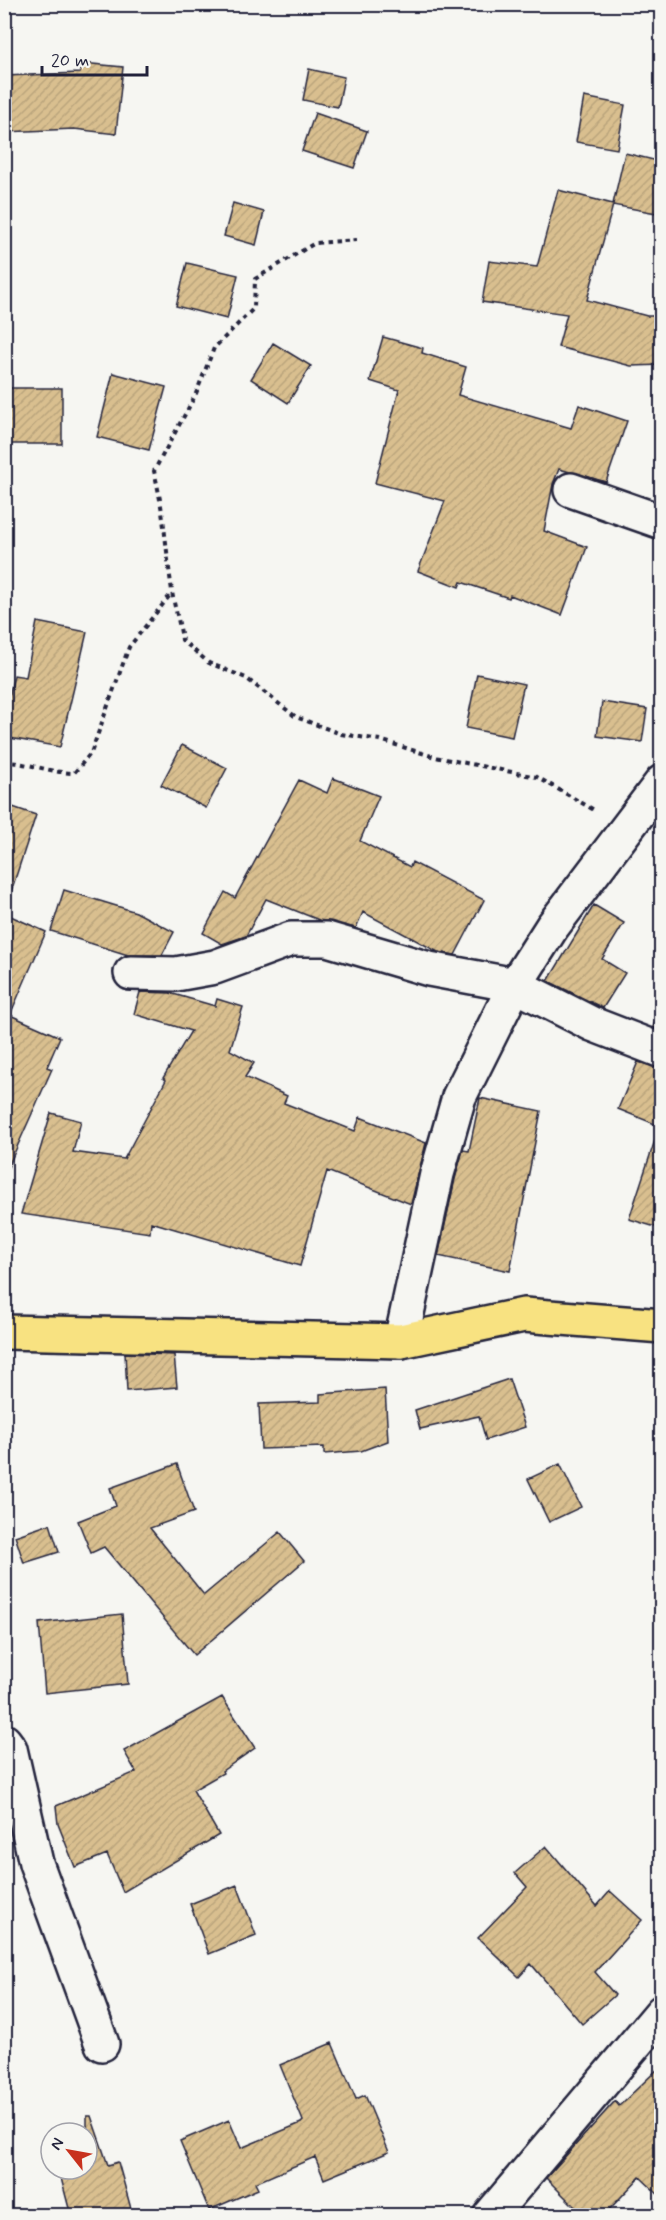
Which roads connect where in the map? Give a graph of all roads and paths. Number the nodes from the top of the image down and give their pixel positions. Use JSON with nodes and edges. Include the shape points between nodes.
{"nodes":[{"id":1,"x":357,"y":240,"type":"dead end"},
{"id":2,"x":571,"y":490,"type":"dead end"},
{"id":3,"x":662,"y":522,"type":"edge"},
{"id":4,"x":172,"y":594,"type":"junction"},
{"id":5,"x":4,"y":762,"type":"edge"},
{"id":6,"x":662,"y":782,"type":"edge"},
{"id":7,"x":631,"y":822,"type":"junction"},
{"id":8,"x":130,"y":973,"type":"dead end"},
{"id":9,"x":514,"y":985,"type":"junction"},
{"id":10,"x":662,"y":1051,"type":"edge"},
{"id":11,"x":662,"y":1326,"type":"edge"},
{"id":12,"x":4,"y":1332,"type":"edge"},
{"id":13,"x":401,"y":1341,"type":"junction"},
{"id":14,"x":4,"y":1741,"type":"edge"},
{"id":15,"x":662,"y":2012,"type":"edge"},
{"id":16,"x":102,"y":2044,"type":"dead end"},
{"id":17,"x":490,"y":2216,"type":"edge"}],
"edges":[{"from":1,"to":4,"type":"path","via":[[315,243],[255,279],[254,308],[214,348],[195,396],[154,471],[162,502]]},
{"from":2,"to":3,"type":"street"},
{"from":4,"to":5,"type":"path","via":[[129,646],[91,753],[74,773]]},
{"from":4,"to":7,"type":"path","via":[[182,640],[209,663],[246,678],[296,717],[341,734],[537,777],[608,818]]},
{"from":6,"to":7,"type":"street"},
{"from":7,"to":9,"type":"street"},
{"from":8,"to":9,"type":"street","via":[[176,974],[215,967],[291,939],[327,939],[429,969]]},
{"from":9,"to":10,"type":"street","via":[[592,1024]]},
{"from":9,"to":13,"type":"street","via":[[459,1097],[436,1174]]},
{"from":11,"to":13,"type":"main road","via":[[524,1315]]},
{"from":12,"to":13,"type":"main road"},
{"from":14,"to":16,"type":"street","via":[[10,1749],[36,1863]]},
{"from":15,"to":17,"type":"street"}]}
